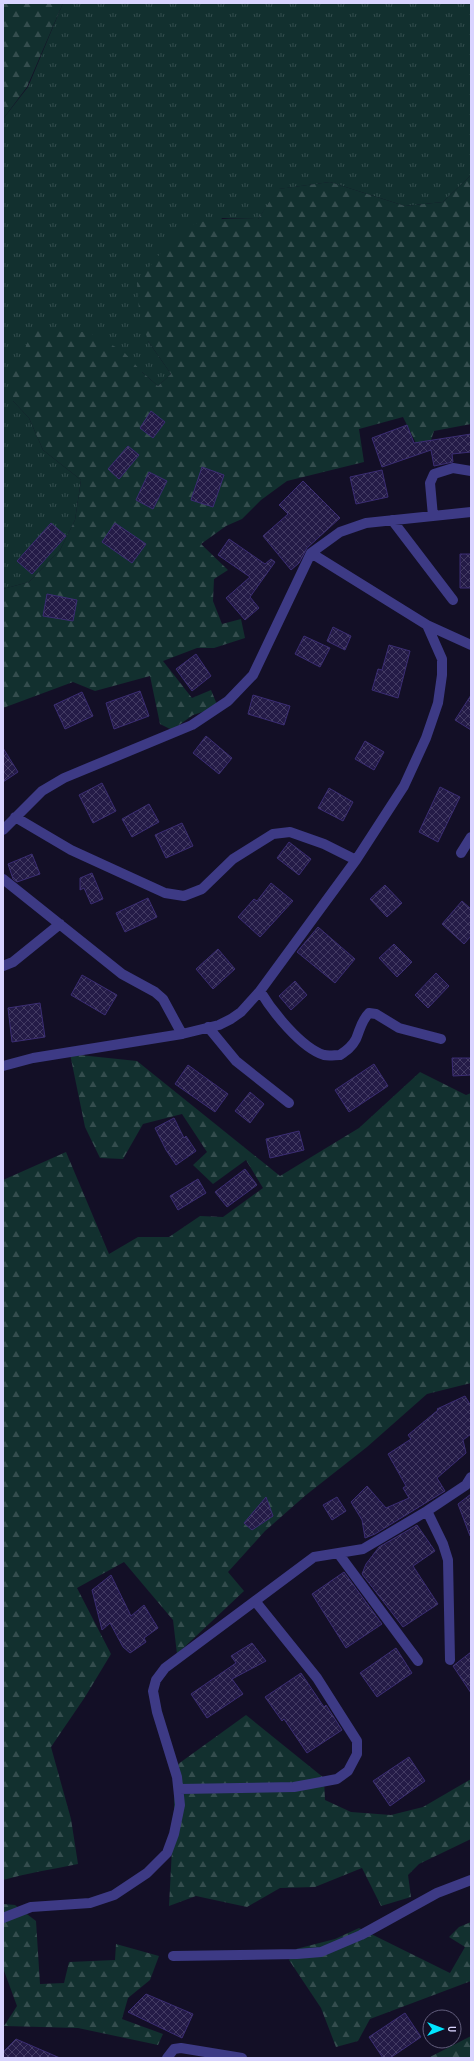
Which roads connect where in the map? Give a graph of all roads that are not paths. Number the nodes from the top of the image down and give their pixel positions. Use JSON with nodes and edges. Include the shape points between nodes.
{"nodes":[{"id":1,"x":471,"y":471,"type":"edge"},
{"id":2,"x":471,"y":512,"type":"edge"},
{"id":3,"x":433,"y":516,"type":"junction"},
{"id":4,"x":392,"y":520,"type":"junction"},
{"id":5,"x":311,"y":553,"type":"junction"},
{"id":6,"x":453,"y":600,"type":"dead end"},
{"id":7,"x":427,"y":625,"type":"junction"},
{"id":8,"x":471,"y":645,"type":"edge"},
{"id":9,"x":15,"y":817,"type":"junction"},
{"id":10,"x":3,"y":830,"type":"edge"},
{"id":11,"x":471,"y":837,"type":"edge"},
{"id":12,"x":461,"y":853,"type":"dead end"},
{"id":13,"x":356,"y":860,"type":"junction"},
{"id":14,"x":3,"y":879,"type":"edge"},
{"id":15,"x":60,"y":924,"type":"junction"},
{"id":16,"x":3,"y":966,"type":"edge"},
{"id":17,"x":260,"y":991,"type":"junction"},
{"id":18,"x":208,"y":1027,"type":"junction"},
{"id":19,"x":182,"y":1034,"type":"junction"},
{"id":20,"x":441,"y":1040,"type":"dead end"},
{"id":21,"x":3,"y":1066,"type":"edge"},
{"id":22,"x":289,"y":1103,"type":"dead end"},
{"id":23,"x":471,"y":1477,"type":"edge"},
{"id":24,"x":427,"y":1512,"type":"junction"},
{"id":25,"x":338,"y":1553,"type":"junction"},
{"id":26,"x":255,"y":1601,"type":"junction"},
{"id":27,"x":450,"y":1660,"type":"dead end"},
{"id":28,"x":418,"y":1661,"type":"dead end"},
{"id":29,"x":179,"y":1789,"type":"junction"},
{"id":30,"x":471,"y":1880,"type":"edge"},
{"id":31,"x":3,"y":1918,"type":"edge"},
{"id":32,"x":173,"y":1956,"type":"dead end"},
{"id":33,"x":167,"y":2058,"type":"edge"},
{"id":34,"x":242,"y":2058,"type":"edge"}],
"edges":[{"from":1,"to":3,"type":"street","via":[[453,468],[434,474],[430,483]]},
{"from":2,"to":3,"type":"street"},
{"from":3,"to":4,"type":"street"},
{"from":4,"to":5,"type":"street","via":[[351,527]]},
{"from":4,"to":6,"type":"street"},
{"from":5,"to":7,"type":"street"},
{"from":5,"to":9,"type":"street","via":[[254,676],[228,701],[192,725],[64,778],[42,791]]},
{"from":7,"to":8,"type":"street"},
{"from":7,"to":13,"type":"street","via":[[442,659],[438,703],[426,738],[404,786]]},
{"from":9,"to":10,"type":"street"},
{"from":9,"to":13,"type":"street","via":[[71,850],[165,893],[184,896],[202,889],[233,859],[273,834],[290,832],[324,844]]},
{"from":11,"to":12,"type":"street"},
{"from":13,"to":17,"type":"street"},
{"from":14,"to":15,"type":"street"},
{"from":15,"to":16,"type":"street","via":[[12,962]]},
{"from":15,"to":19,"type":"street","via":[[122,974],[163,999]]},
{"from":17,"to":18,"type":"street","via":[[231,1019]]},
{"from":17,"to":20,"type":"street","via":[[269,1006],[301,1041],[323,1055],[340,1056],[350,1047],[363,1018],[368,1013],[376,1014],[399,1028]]},
{"from":18,"to":19,"type":"street"},
{"from":18,"to":22,"type":"street","via":[[236,1061]]},
{"from":19,"to":21,"type":"street","via":[[33,1058]]},
{"from":23,"to":24,"type":"street","via":[[466,1485]]},
{"from":24,"to":25,"type":"street","via":[[363,1549]]},
{"from":24,"to":27,"type":"street","via":[[448,1560]]},
{"from":25,"to":26,"type":"street","via":[[314,1557]]},
{"from":25,"to":28,"type":"street"},
{"from":26,"to":29,"type":"street","via":[[165,1668],[156,1680],[153,1691],[157,1712]]},
{"from":26,"to":29,"type":"street","via":[[317,1678],[358,1741],[358,1754],[348,1771],[337,1780],[294,1787]]},
{"from":29,"to":31,"type":"street","via":[[180,1805],[167,1853],[147,1874],[114,1895],[90,1903],[31,1907]]},
{"from":30,"to":32,"type":"street","via":[[437,1893],[361,1935],[321,1952]]},
{"from":33,"to":34,"type":"street","via":[[174,2049],[181,2048]]}]}
